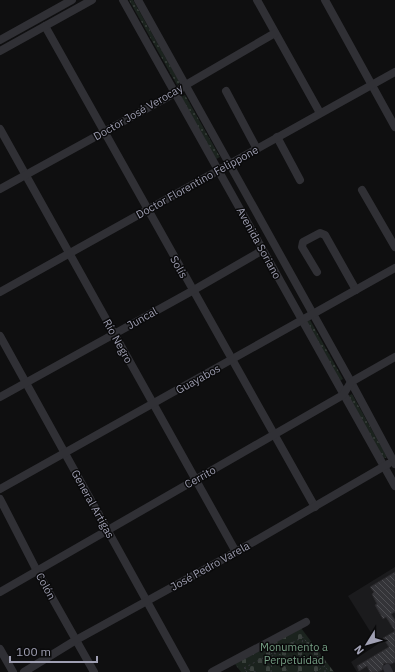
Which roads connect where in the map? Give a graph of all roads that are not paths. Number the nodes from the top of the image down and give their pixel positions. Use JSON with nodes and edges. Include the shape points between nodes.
{"nodes":[{"id":1,"x":72,"y":0,"type":"edge"},
{"id":2,"x":92,"y":0,"type":"edge"},
{"id":3,"x":123,"y":0,"type":"edge"},
{"id":4,"x":138,"y":0,"type":"edge"},
{"id":5,"x":257,"y":0,"type":"edge"},
{"id":6,"x":325,"y":0,"type":"edge"},
{"id":7,"x":45,"y":26,"type":"junction"},
{"id":8,"x":275,"y":33,"type":"junction"},
{"id":9,"x":0,"y":40,"type":"edge"},
{"id":10,"x":0,"y":51,"type":"edge"},
{"id":11,"x":395,"y":72,"type":"edge"},
{"id":12,"x":371,"y":85,"type":"junction"},
{"id":13,"x":184,"y":86,"type":"junction"},
{"id":14,"x":226,"y":90,"type":"dead end"},
{"id":15,"x":175,"y":93,"type":"junction"},
{"id":16,"x":320,"y":113,"type":"junction"},
{"id":17,"x":395,"y":127,"type":"edge"},
{"id":18,"x":0,"y":129,"type":"edge"},
{"id":19,"x":104,"y":132,"type":"junction"},
{"id":20,"x":277,"y":137,"type":"junction"},
{"id":21,"x":257,"y":149,"type":"junction"},
{"id":22,"x":229,"y":164,"type":"junction"},
{"id":23,"x":219,"y":170,"type":"junction"},
{"id":24,"x":25,"y":175,"type":"junction"},
{"id":25,"x":300,"y":180,"type":"dead end"},
{"id":26,"x":0,"y":189,"type":"edge"},
{"id":27,"x":362,"y":190,"type":"dead end"},
{"id":28,"x":148,"y":210,"type":"junction"},
{"id":29,"x":395,"y":247,"type":"edge"},
{"id":30,"x":262,"y":250,"type":"junction"},
{"id":31,"x":69,"y":254,"type":"junction"},
{"id":32,"x":395,"y":268,"type":"edge"},
{"id":33,"x":317,"y":272,"type":"dead end"},
{"id":34,"x":356,"y":290,"type":"junction"},
{"id":35,"x":192,"y":291,"type":"junction"},
{"id":36,"x":0,"y":292,"type":"edge"},
{"id":37,"x":313,"y":314,"type":"junction"},
{"id":38,"x":302,"y":320,"type":"junction"},
{"id":39,"x":114,"y":334,"type":"junction"},
{"id":40,"x":0,"y":336,"type":"edge"},
{"id":41,"x":395,"y":357,"type":"edge"},
{"id":42,"x":232,"y":360,"type":"junction"},
{"id":43,"x":26,"y":382,"type":"junction"},
{"id":44,"x":351,"y":382,"type":"junction"},
{"id":45,"x":343,"y":395,"type":"junction"},
{"id":46,"x":0,"y":397,"type":"edge"},
{"id":47,"x":154,"y":404,"type":"junction"},
{"id":48,"x":274,"y":436,"type":"junction"},
{"id":49,"x":65,"y":452,"type":"junction"},
{"id":50,"x":394,"y":462,"type":"edge"},
{"id":51,"x":384,"y":466,"type":"junction"},
{"id":52,"x":195,"y":480,"type":"junction"},
{"id":53,"x":395,"y":486,"type":"edge"},
{"id":54,"x":0,"y":489,"type":"edge"},
{"id":55,"x":0,"y":499,"type":"edge"},
{"id":56,"x":315,"y":507,"type":"junction"},
{"id":57,"x":107,"y":529,"type":"junction"},
{"id":58,"x":236,"y":552,"type":"junction"},
{"id":59,"x":37,"y":571,"type":"junction"},
{"id":60,"x":0,"y":592,"type":"edge"},
{"id":61,"x":148,"y":601,"type":"junction"},
{"id":62,"x":306,"y":622,"type":"dead end"},
{"id":63,"x":76,"y":640,"type":"junction"},
{"id":64,"x":0,"y":649,"type":"edge"},
{"id":65,"x":13,"y":672,"type":"edge"},
{"id":66,"x":24,"y":672,"type":"edge"},
{"id":67,"x":94,"y":672,"type":"edge"},
{"id":68,"x":186,"y":672,"type":"edge"},
{"id":69,"x":212,"y":672,"type":"edge"}],
"edges":[{"from":1,"to":9,"type":"street"},
{"from":2,"to":7,"type":"street"},
{"from":3,"to":15,"type":"street","name":"Avenida Soriano"},
{"from":4,"to":13,"type":"street","name":"Avenida Soriano"},
{"from":5,"to":8,"type":"street"},
{"from":6,"to":12,"type":"street"},
{"from":7,"to":10,"type":"street"},
{"from":7,"to":19,"type":"street","name":"Solís"},
{"from":8,"to":13,"type":"street","name":"Doctor José Verocay"},
{"from":8,"to":16,"type":"street"},
{"from":11,"to":12,"type":"street","name":"Doctor Florentino Felippone"},
{"from":12,"to":16,"type":"street","name":"Doctor Florentino Felippone"},
{"from":12,"to":17,"type":"street"},
{"from":13,"to":15,"type":"street","name":"Doctor José Verocay"},
{"from":13,"to":22,"type":"street","name":"Avenida Soriano"},
{"from":14,"to":21,"type":"street"},
{"from":15,"to":19,"type":"street","name":"Doctor José Verocay"},
{"from":15,"to":23,"type":"street","name":"Avenida Soriano"},
{"from":16,"to":20,"type":"street","name":"Doctor Florentino Felippone"},
{"from":18,"to":24,"type":"street","name":"Río Negro"},
{"from":19,"to":24,"type":"street","name":"Doctor José Verocay"},
{"from":19,"to":28,"type":"street","name":"Solís"},
{"from":20,"to":21,"type":"street","name":"Doctor Florentino Felippone"},
{"from":20,"to":25,"type":"street"},
{"from":21,"to":22,"type":"street","name":"Doctor Florentino Felippone"},
{"from":22,"to":23,"type":"street","name":"Doctor Florentino Felippone"},
{"from":22,"to":37,"type":"street","name":"Avenida Soriano"},
{"from":23,"to":28,"type":"street","name":"Doctor Florentino Felippone"},
{"from":23,"to":30,"type":"street","name":"Avenida Soriano"},
{"from":24,"to":26,"type":"street","name":"Doctor José Verocay"},
{"from":24,"to":31,"type":"street","name":"Río Negro"},
{"from":27,"to":29,"type":"street"},
{"from":28,"to":31,"type":"street","name":"Doctor Florentino Felippone"},
{"from":28,"to":35,"type":"street","name":"Solís"},
{"from":30,"to":35,"type":"street","name":"Juncal"},
{"from":30,"to":38,"type":"street","name":"Avenida Soriano"},
{"from":31,"to":36,"type":"street","name":"Doctor Florentino Felippone"},
{"from":31,"to":39,"type":"street","name":"Río Negro"},
{"from":32,"to":34,"type":"street","name":"Guayabos"},
{"from":33,"to":34,"type":"street","via":[[302,247],[303,242],[320,233],[325,235]]},
{"from":34,"to":37,"type":"street","name":"Guayabos"},
{"from":35,"to":39,"type":"street","name":"Juncal"},
{"from":35,"to":42,"type":"street","name":"Solís"},
{"from":37,"to":38,"type":"street","name":"Guayabos"},
{"from":37,"to":44,"type":"street","name":"Avenida Soriano"},
{"from":38,"to":42,"type":"street","name":"Guayabos"},
{"from":38,"to":45,"type":"street","name":"Avenida Soriano"},
{"from":39,"to":43,"type":"street","name":"Juncal"},
{"from":39,"to":47,"type":"street","name":"Río Negro"},
{"from":40,"to":43,"type":"street","name":"General Artigas"},
{"from":41,"to":44,"type":"street","name":"Cerrito"},
{"from":42,"to":47,"type":"street","name":"Guayabos"},
{"from":42,"to":48,"type":"street","name":"Solís"},
{"from":43,"to":46,"type":"street","name":"Juncal"},
{"from":43,"to":49,"type":"street","name":"General Artigas"},
{"from":44,"to":45,"type":"street","name":"Cerrito"},
{"from":44,"to":50,"type":"street","name":"Avenida Soriano"},
{"from":45,"to":48,"type":"street","name":"Cerrito"},
{"from":45,"to":51,"type":"street","name":"Avenida Soriano"},
{"from":47,"to":49,"type":"street","name":"Guayabos"},
{"from":47,"to":52,"type":"street","name":"Río Negro"},
{"from":48,"to":52,"type":"street","name":"Cerrito"},
{"from":48,"to":56,"type":"street","name":"Solís"},
{"from":49,"to":54,"type":"street","name":"Guayabos"},
{"from":49,"to":57,"type":"street","name":"General Artigas"},
{"from":50,"to":51,"type":"street","name":"José Pedro Varela"},
{"from":51,"to":53,"type":"street","name":"Avenida Soriano"},
{"from":51,"to":56,"type":"street","name":"José Pedro Varela"},
{"from":52,"to":57,"type":"street","name":"Cerrito"},
{"from":52,"to":58,"type":"street","name":"Río Negro"},
{"from":55,"to":59,"type":"street","name":"Colón"},
{"from":56,"to":58,"type":"street","name":"José Pedro Varela"},
{"from":57,"to":59,"type":"street","name":"Cerrito"},
{"from":57,"to":61,"type":"street","name":"General Artigas"},
{"from":58,"to":61,"type":"street","name":"José Pedro Varela"},
{"from":59,"to":60,"type":"street","name":"Cerrito"},
{"from":59,"to":63,"type":"street","name":"Colón"},
{"from":61,"to":63,"type":"street","name":"José Pedro Varela"},
{"from":61,"to":68,"type":"street","name":"General Artigas"},
{"from":62,"to":69,"type":"street"},
{"from":63,"to":66,"type":"street","name":"José Pedro Varela"},
{"from":63,"to":67,"type":"street","name":"Colón"},
{"from":64,"to":65,"type":"street"}]}
